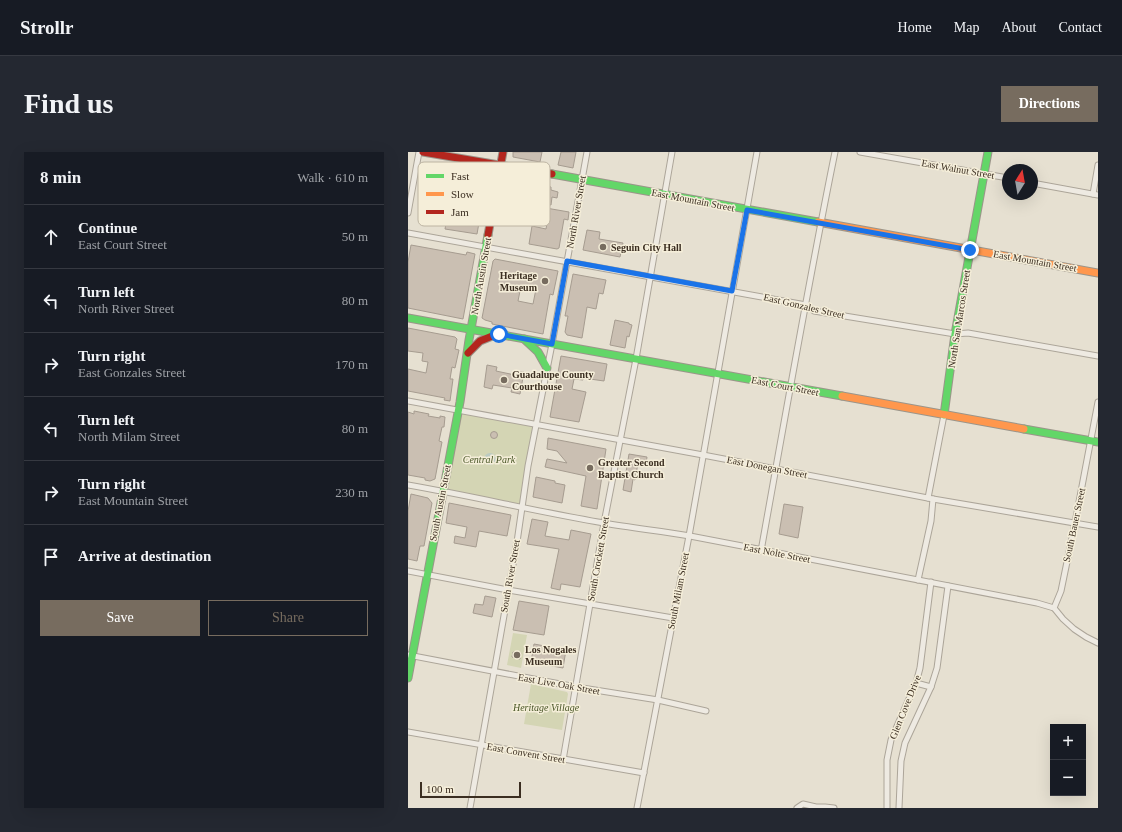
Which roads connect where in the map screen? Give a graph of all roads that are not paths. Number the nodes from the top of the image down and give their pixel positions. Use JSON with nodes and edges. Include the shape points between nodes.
{"nodes":[{"id":1,"x":419,"y":152,"type":"edge"},
{"id":2,"x":423,"y":152,"type":"edge"},
{"id":3,"x":503,"y":152,"type":"edge"},
{"id":4,"x":587,"y":152,"type":"edge"},
{"id":5,"x":672,"y":152,"type":"edge"},
{"id":6,"x":757,"y":152,"type":"edge"},
{"id":7,"x":835,"y":152,"type":"edge"},
{"id":8,"x":860,"y":152,"type":"edge"},
{"id":9,"x":988,"y":152,"type":"edge"},
{"id":10,"x":478,"y":162,"type":"edge"},
{"id":11,"x":501,"y":162,"type":"edge"},
{"id":12,"x":1098,"y":165,"type":"edge"},
{"id":13,"x":550,"y":174,"type":"edge"},
{"id":14,"x":984,"y":174,"type":"junction"},
{"id":15,"x":1002,"y":177,"type":"edge"},
{"id":16,"x":582,"y":179,"type":"junction"},
{"id":17,"x":1038,"y":184,"type":"edge"},
{"id":18,"x":665,"y":194,"type":"junction"},
{"id":19,"x":1095,"y":195,"type":"edge"},
{"id":20,"x":747,"y":210,"type":"junction"},
{"id":21,"x":408,"y":213,"type":"edge"},
{"id":22,"x":821,"y":222,"type":"junction"},
{"id":23,"x":490,"y":226,"type":"edge"},
{"id":24,"x":408,"y":233,"type":"edge"},
{"id":25,"x":486,"y":246,"type":"junction"},
{"id":26,"x":970,"y":250,"type":"junction"},
{"id":27,"x":567,"y":261,"type":"junction"},
{"id":28,"x":1098,"y":273,"type":"edge"},
{"id":29,"x":650,"y":276,"type":"junction"},
{"id":30,"x":732,"y":291,"type":"junction"},
{"id":31,"x":806,"y":305,"type":"junction"},
{"id":32,"x":408,"y":318,"type":"edge"},
{"id":33,"x":471,"y":329,"type":"junction"},
{"id":34,"x":499,"y":334,"type":"junction"},
{"id":35,"x":955,"y":334,"type":"junction"},
{"id":36,"x":524,"y":338,"type":"junction"},
{"id":37,"x":552,"y":344,"type":"junction"},
{"id":38,"x":468,"y":353,"type":"junction"},
{"id":39,"x":1098,"y":356,"type":"edge"},
{"id":40,"x":636,"y":359,"type":"junction"},
{"id":41,"x":547,"y":368,"type":"junction"},
{"id":42,"x":718,"y":374,"type":"junction"},
{"id":43,"x":790,"y":387,"type":"junction"},
{"id":44,"x":408,"y":401,"type":"edge"},
{"id":45,"x":1098,"y":402,"type":"edge"},
{"id":46,"x":458,"y":410,"type":"junction"},
{"id":47,"x":944,"y":415,"type":"junction"},
{"id":48,"x":536,"y":424,"type":"junction"},
{"id":49,"x":621,"y":440,"type":"junction"},
{"id":50,"x":1095,"y":442,"type":"edge"},
{"id":51,"x":703,"y":455,"type":"junction"},
{"id":52,"x":776,"y":470,"type":"junction"},
{"id":53,"x":408,"y":485,"type":"edge"},
{"id":54,"x":443,"y":491,"type":"junction"},
{"id":55,"x":930,"y":498,"type":"junction"},
{"id":56,"x":522,"y":508,"type":"junction"},
{"id":57,"x":604,"y":523,"type":"junction"},
{"id":58,"x":1075,"y":523,"type":"junction"},
{"id":59,"x":1098,"y":527,"type":"edge"},
{"id":60,"x":688,"y":536,"type":"junction"},
{"id":61,"x":761,"y":551,"type":"junction"},
{"id":62,"x":408,"y":571,"type":"edge"},
{"id":63,"x":427,"y":574,"type":"junction"},
{"id":64,"x":918,"y":580,"type":"junction"},
{"id":65,"x":931,"y":582,"type":"junction"},
{"id":66,"x":948,"y":586,"type":"junction"},
{"id":67,"x":508,"y":590,"type":"junction"},
{"id":68,"x":590,"y":604,"type":"junction"},
{"id":69,"x":1054,"y":608,"type":"junction"},
{"id":70,"x":673,"y":618,"type":"junction"},
{"id":71,"x":1098,"y":643,"type":"edge"},
{"id":72,"x":410,"y":656,"type":"edge"},
{"id":73,"x":494,"y":672,"type":"junction"},
{"id":74,"x":408,"y":678,"type":"edge"},
{"id":75,"x":916,"y":683,"type":"junction"},
{"id":76,"x":576,"y":687,"type":"junction"},
{"id":77,"x":931,"y":688,"type":"junction"},
{"id":78,"x":658,"y":700,"type":"junction"},
{"id":79,"x":706,"y":711,"type":"dead end"},
{"id":80,"x":408,"y":732,"type":"edge"},
{"id":81,"x":481,"y":745,"type":"junction"},
{"id":82,"x":563,"y":760,"type":"junction"},
{"id":83,"x":644,"y":773,"type":"junction"},
{"id":84,"x":470,"y":808,"type":"edge"},
{"id":85,"x":638,"y":808,"type":"edge"},
{"id":86,"x":797,"y":808,"type":"edge"},
{"id":87,"x":817,"y":808,"type":"edge"},
{"id":88,"x":834,"y":808,"type":"edge"},
{"id":89,"x":887,"y":808,"type":"edge"},
{"id":90,"x":898,"y":808,"type":"edge"}],
"edges":[{"from":1,"to":21,"type":"street"},
{"from":2,"to":10,"type":"main road","name":"East Mountain Street"},
{"from":3,"to":11,"type":"main road","name":"North Austin Street"},
{"from":4,"to":16,"type":"street","name":"North River Street"},
{"from":5,"to":18,"type":"street","name":"South Crockett Street"},
{"from":6,"to":20,"type":"street","name":"South Milam Street"},
{"from":7,"to":22,"type":"street"},
{"from":8,"to":14,"type":"street","name":"East Walnut Street"},
{"from":9,"to":14,"type":"main road","name":"North San Marcos Street"},
{"from":12,"to":19,"type":"street"},
{"from":13,"to":16,"type":"main road","name":"East Mountain Street"},
{"from":14,"to":15,"type":"street","name":"East Walnut Street"},
{"from":14,"to":26,"type":"main road","name":"North San Marcos Street"},
{"from":16,"to":18,"type":"main road","name":"East Mountain Street"},
{"from":16,"to":27,"type":"street","name":"North River Street"},
{"from":17,"to":19,"type":"street"},
{"from":18,"to":20,"type":"main road","name":"East Mountain Street"},
{"from":18,"to":29,"type":"street","name":"South Crockett Street"},
{"from":20,"to":22,"type":"main road","name":"East Mountain Street"},
{"from":20,"to":30,"type":"street","name":"South Milam Street"},
{"from":22,"to":26,"type":"main road","name":"East Mountain Street"},
{"from":22,"to":31,"type":"street"},
{"from":23,"to":25,"type":"main road","name":"North Austin Street"},
{"from":24,"to":25,"type":"street","name":"East Gonzales Street"},
{"from":25,"to":27,"type":"street","name":"East Gonzales Street"},
{"from":25,"to":33,"type":"main road","name":"North Austin Street"},
{"from":26,"to":28,"type":"main road","name":"East Mountain Street"},
{"from":26,"to":35,"type":"main road","name":"North San Marcos Street"},
{"from":27,"to":29,"type":"street","name":"East Gonzales Street"},
{"from":27,"to":37,"type":"street","name":"North River Street"},
{"from":29,"to":30,"type":"street","name":"East Gonzales Street"},
{"from":29,"to":40,"type":"street","name":"South Crockett Street"},
{"from":30,"to":31,"type":"street","name":"East Gonzales Street"},
{"from":30,"to":42,"type":"street","name":"South Milam Street"},
{"from":31,"to":35,"type":"street","name":"East Gonzales Street","via":[[814,311]]},
{"from":31,"to":43,"type":"street"},
{"from":32,"to":33,"type":"main road","name":"East Court Street"},
{"from":33,"to":34,"type":"main road","name":"East Court Street"},
{"from":33,"to":38,"type":"main road","name":"South Austin Street"},
{"from":34,"to":36,"type":"main road","name":"East Court Street"},
{"from":34,"to":38,"type":"main road","via":[[480,341]]},
{"from":35,"to":39,"type":"street","name":"East Gonzales Street","via":[[968,333]]},
{"from":35,"to":47,"type":"main road","name":"North San Marcos Street"},
{"from":36,"to":37,"type":"main road","name":"East Court Street"},
{"from":36,"to":41,"type":"main road","via":[[539,353]]},
{"from":37,"to":40,"type":"main road","name":"East Court Street"},
{"from":37,"to":41,"type":"street","name":"South River Street"},
{"from":38,"to":46,"type":"main road","name":"South Austin Street"},
{"from":40,"to":42,"type":"main road","name":"East Court Street"},
{"from":40,"to":49,"type":"street","name":"South Crockett Street"},
{"from":41,"to":48,"type":"street","name":"South River Street"},
{"from":42,"to":43,"type":"main road","name":"East Court Street"},
{"from":42,"to":51,"type":"street","name":"South Milam Street"},
{"from":43,"to":47,"type":"main road","name":"East Court Street"},
{"from":43,"to":52,"type":"street"},
{"from":44,"to":46,"type":"street","name":"East Donegan Street"},
{"from":45,"to":50,"type":"street","name":"South Bauer Street"},
{"from":46,"to":48,"type":"street","name":"East Donegan Street"},
{"from":46,"to":54,"type":"main road","name":"South Austin Street"},
{"from":47,"to":50,"type":"main road","name":"East Court Street"},
{"from":47,"to":55,"type":"street"},
{"from":48,"to":49,"type":"street","name":"East Donegan Street"},
{"from":48,"to":56,"type":"street","name":"South River Street"},
{"from":49,"to":51,"type":"street","name":"East Donegan Street"},
{"from":49,"to":57,"type":"street","name":"South Crockett Street"},
{"from":50,"to":58,"type":"street","name":"South Bauer Street"},
{"from":51,"to":52,"type":"street","name":"East Donegan Street"},
{"from":51,"to":60,"type":"street","name":"South Milam Street"},
{"from":52,"to":55,"type":"street","name":"East Donegan Street"},
{"from":52,"to":61,"type":"street"},
{"from":53,"to":54,"type":"street","name":"East Nolte Street"},
{"from":54,"to":56,"type":"street","name":"East Nolte Street"},
{"from":54,"to":63,"type":"main road","name":"South Austin Street"},
{"from":55,"to":58,"type":"street","name":"East Donegan Street"},
{"from":55,"to":64,"type":"street","via":[[931,521]]},
{"from":56,"to":57,"type":"street","name":"East Nolte Street"},
{"from":56,"to":67,"type":"street","name":"South River Street"},
{"from":57,"to":60,"type":"street","name":"East Nolte Street"},
{"from":57,"to":68,"type":"street","name":"South Crockett Street"},
{"from":58,"to":59,"type":"street","name":"East Donegan Street"},
{"from":58,"to":69,"type":"street","name":"South Bauer Street","via":[[1061,591]]},
{"from":60,"to":61,"type":"street","name":"East Nolte Street"},
{"from":60,"to":70,"type":"street","name":"South Milam Street"},
{"from":61,"to":64,"type":"street","name":"East Nolte Street"},
{"from":62,"to":63,"type":"street"},
{"from":63,"to":67,"type":"street"},
{"from":63,"to":72,"type":"main road","name":"South Austin Street"},
{"from":64,"to":65,"type":"street","name":"East Nolte Street"},
{"from":65,"to":66,"type":"street","name":"East Nolte Street"},
{"from":65,"to":75,"type":"street","name":"Glen Cove Drive","via":[[924,644]]},
{"from":66,"to":69,"type":"street","name":"East Nolte Street"},
{"from":66,"to":77,"type":"street","name":"Glen Cove Drive","via":[[938,668]]},
{"from":67,"to":68,"type":"street"},
{"from":67,"to":73,"type":"street","name":"South River Street"},
{"from":68,"to":70,"type":"street"},
{"from":68,"to":76,"type":"street","name":"South Crockett Street"},
{"from":69,"to":71,"type":"street","via":[[1074,629]]},
{"from":70,"to":78,"type":"street","name":"South Milam Street"},
{"from":72,"to":73,"type":"street","name":"East Live Oak Street"},
{"from":72,"to":74,"type":"main road","name":"South Austin Street"},
{"from":73,"to":76,"type":"street","name":"East Live Oak Street"},
{"from":73,"to":81,"type":"street","name":"South River Street"},
{"from":75,"to":77,"type":"street"},
{"from":75,"to":89,"type":"street","name":"Glen Cove Drive","via":[[891,740],[887,760]]},
{"from":76,"to":78,"type":"street","name":"East Live Oak Street"},
{"from":76,"to":82,"type":"street","name":"South Crockett Street"},
{"from":77,"to":90,"type":"street","name":"Glen Cove Drive","via":[[905,743],[901,761]]},
{"from":78,"to":79,"type":"street","name":"East Live Oak Street"},
{"from":78,"to":83,"type":"street","name":"South Milam Street"},
{"from":80,"to":81,"type":"street","name":"East Convent Street"},
{"from":81,"to":82,"type":"street","name":"East Convent Street"},
{"from":81,"to":84,"type":"street","name":"South River Street"},
{"from":82,"to":83,"type":"street","name":"East Convent Street"},
{"from":83,"to":85,"type":"street","name":"South Milam Street"},
{"from":86,"to":87,"type":"street","via":[[803,804]]},
{"from":87,"to":88,"type":"street"}]}
